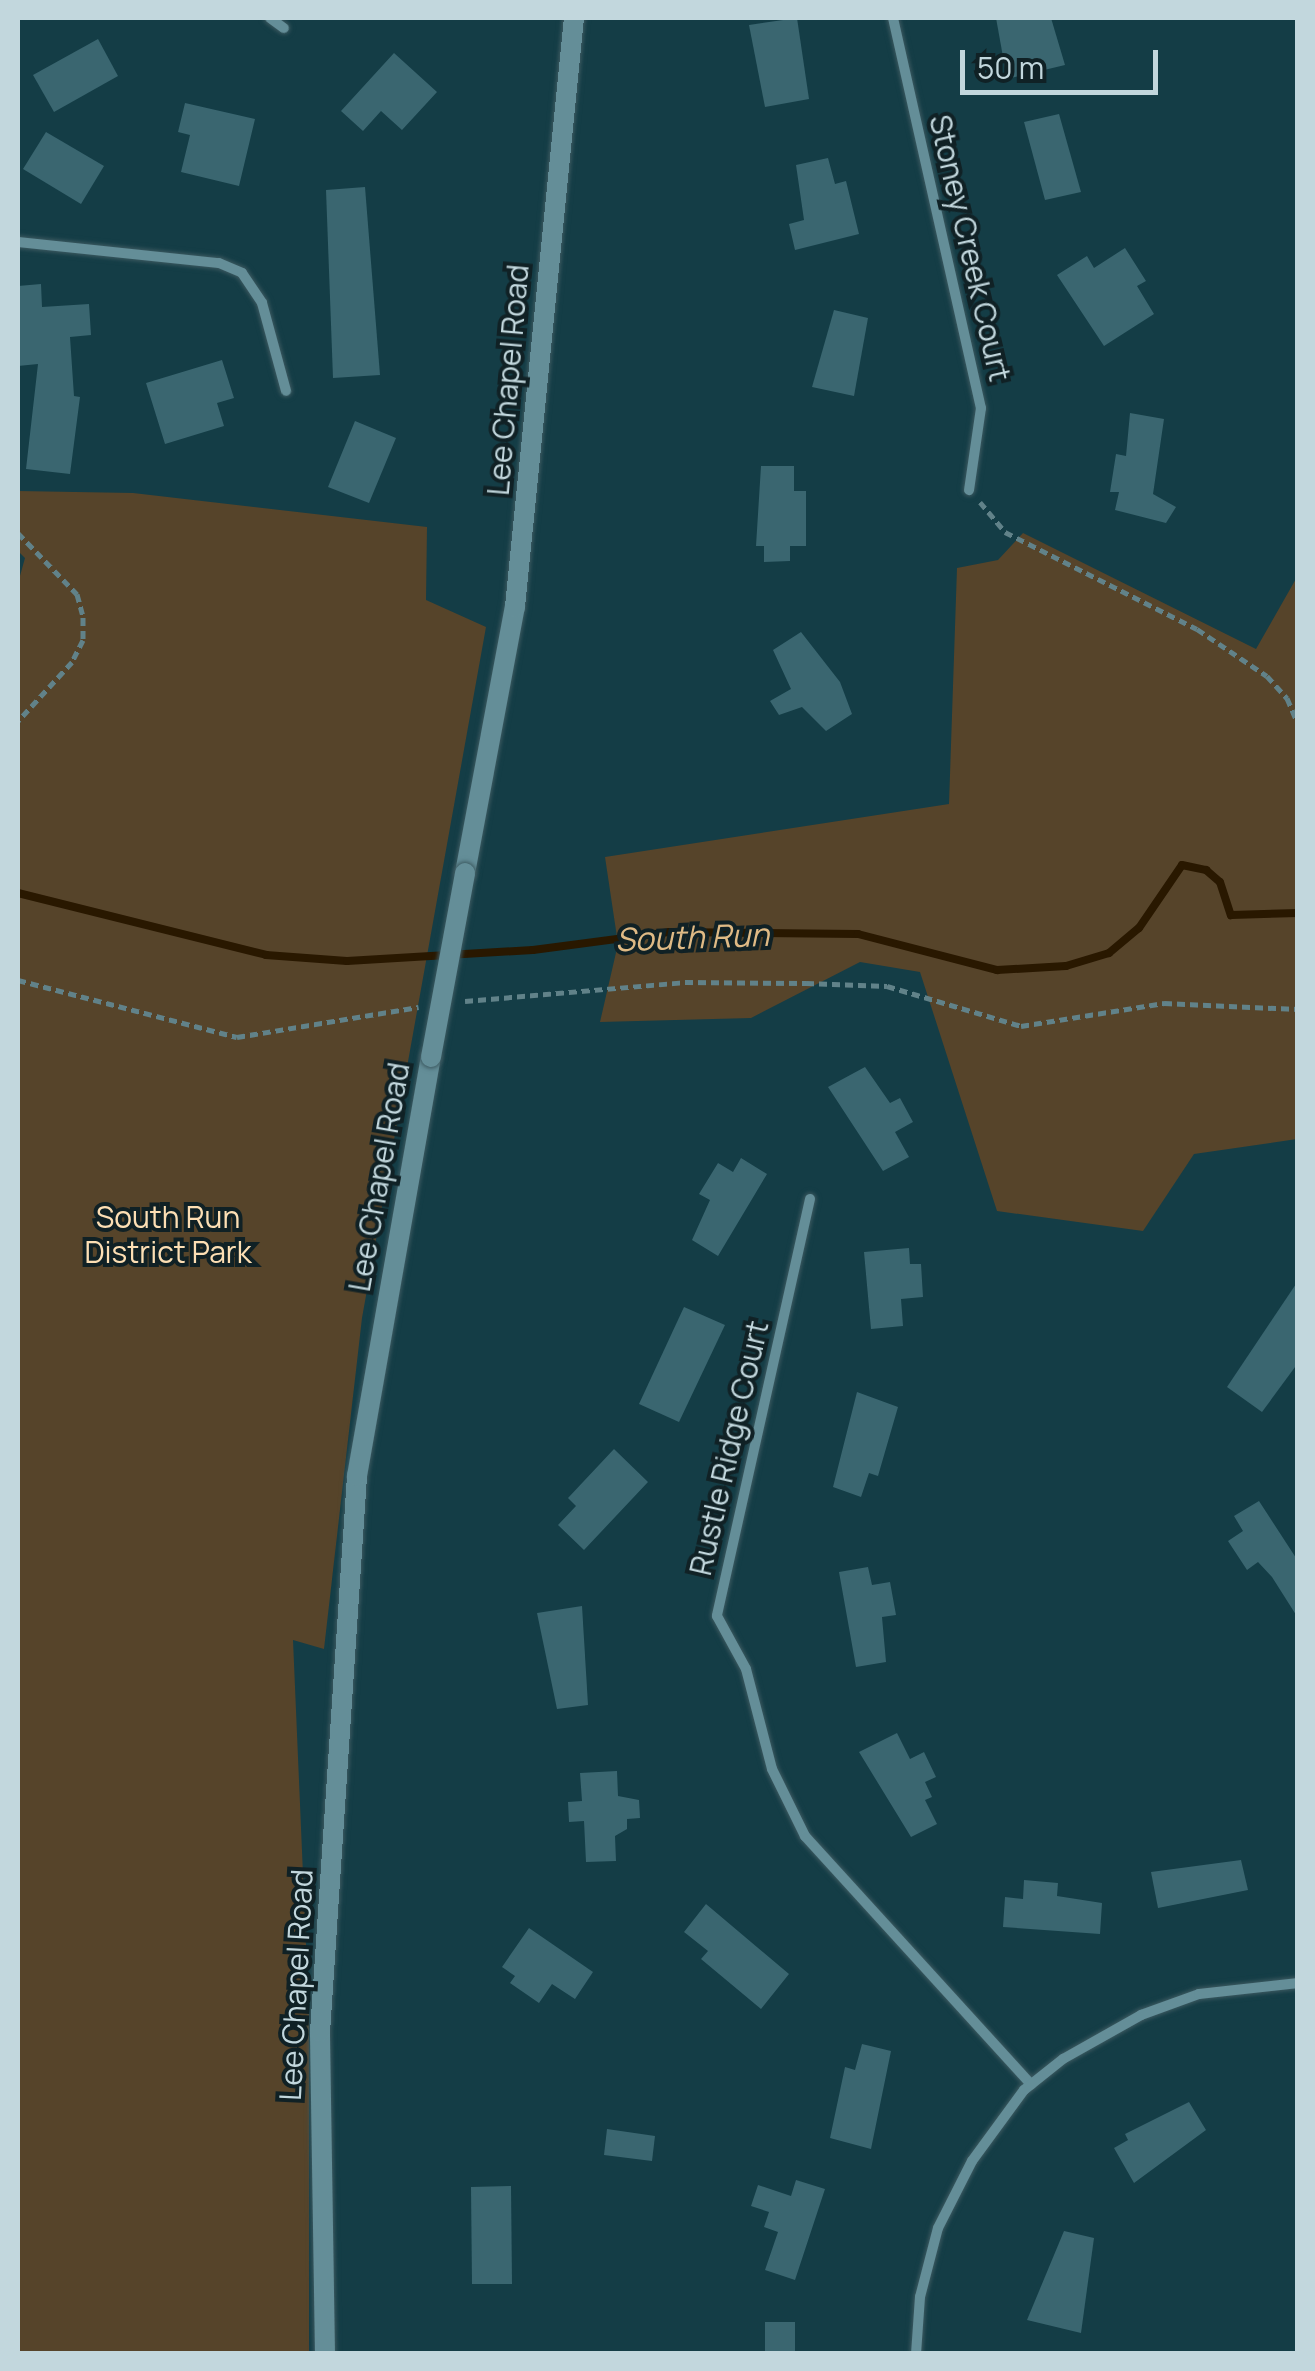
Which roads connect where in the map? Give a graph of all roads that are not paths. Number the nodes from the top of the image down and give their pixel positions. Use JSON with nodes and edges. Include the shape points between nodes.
{"nodes":[{"id":1,"x":270,"y":18,"type":"edge"},
{"id":2,"x":574,"y":18,"type":"edge"},
{"id":3,"x":892,"y":18,"type":"edge"},
{"id":4,"x":284,"y":28,"type":"dead end"},
{"id":5,"x":18,"y":242,"type":"edge"},
{"id":6,"x":286,"y":391,"type":"dead end"},
{"id":7,"x":969,"y":490,"type":"road end"},
{"id":8,"x":810,"y":1199,"type":"dead end"},
{"id":9,"x":1298,"y":1984,"type":"edge"},
{"id":10,"x":1031,"y":2084,"type":"junction"},
{"id":11,"x":324,"y":2354,"type":"edge"},
{"id":12,"x":916,"y":2354,"type":"edge"}],
"edges":[{"from":1,"to":4,"type":"street"},
{"from":2,"to":11,"type":"main road","name":"Lee Chapel Road","bridge":true,"via":[[517,589],[357,1476],[320,2032]]},
{"from":3,"to":7,"type":"street","name":"Stoney Creek Court","via":[[981,408]]},
{"from":5,"to":6,"type":"street","via":[[219,263],[242,273],[262,303]]},
{"from":8,"to":10,"type":"street","name":"Rustle Ridge Court","via":[[717,1616],[746,1669],[772,1769],[805,1836]]},
{"from":9,"to":10,"type":"street","via":[[1199,1994],[1141,2014]]},
{"from":10,"to":12,"type":"street","via":[[972,2161],[938,2228],[920,2297]]}]}
